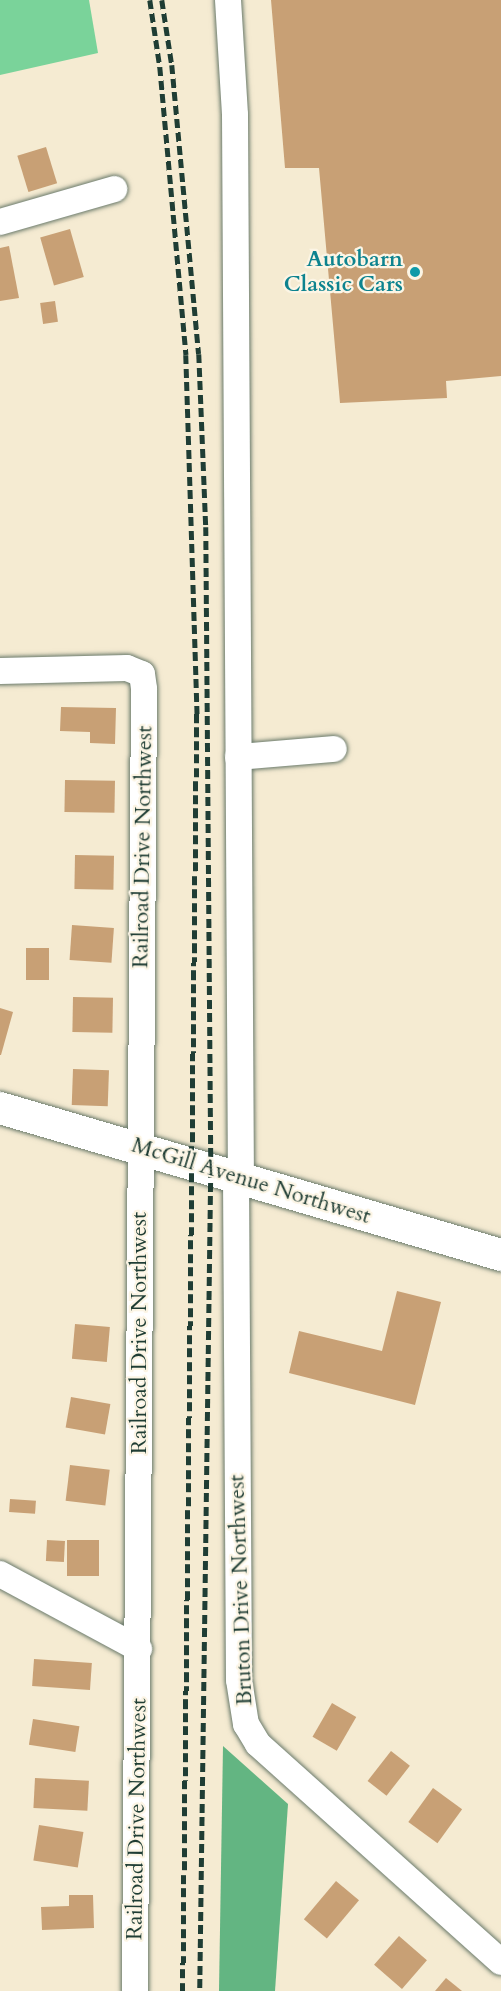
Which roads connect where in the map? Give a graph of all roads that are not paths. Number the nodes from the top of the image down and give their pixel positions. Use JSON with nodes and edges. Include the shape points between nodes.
{"nodes":[{"id":1,"x":228,"y":0,"type":"edge"},
{"id":2,"x":114,"y":189,"type":"dead end"},
{"id":3,"x":0,"y":222,"type":"edge"},
{"id":4,"x":0,"y":671,"type":"edge"},
{"id":5,"x":334,"y":749,"type":"dead end"},
{"id":6,"x":238,"y":757,"type":"junction"},
{"id":7,"x":0,"y":1108,"type":"edge"},
{"id":8,"x":140,"y":1148,"type":"junction"},
{"id":9,"x":238,"y":1178,"type":"junction"},
{"id":10,"x":501,"y":1254,"type":"edge"},
{"id":11,"x":0,"y":1574,"type":"edge"},
{"id":12,"x":139,"y":1649,"type":"junction"},
{"id":13,"x":501,"y":1962,"type":"edge"},
{"id":14,"x":135,"y":1991,"type":"edge"}],
"edges":[{"from":1,"to":6,"type":"street","name":"Bruton Drive Northwest","via":[[235,115]]},
{"from":2,"to":3,"type":"street"},
{"from":4,"to":8,"type":"street","name":"Railroad Drive Northwest","via":[[127,668],[142,674]]},
{"from":5,"to":6,"type":"street"},
{"from":6,"to":9,"type":"street","name":"Bruton Drive Northwest"},
{"from":7,"to":8,"type":"street","name":"McGill Avenue Northwest"},
{"from":8,"to":9,"type":"street","name":"McGill Avenue Northwest"},
{"from":8,"to":12,"type":"street","name":"Railroad Drive Northwest"},
{"from":9,"to":10,"type":"street","name":"McGill Avenue Northwest"},
{"from":9,"to":13,"type":"street","name":"Bruton Drive Northwest","via":[[239,1680],[246,1724],[258,1744]]},
{"from":11,"to":12,"type":"street"},
{"from":12,"to":14,"type":"street","name":"Railroad Drive Northwest"}]}
